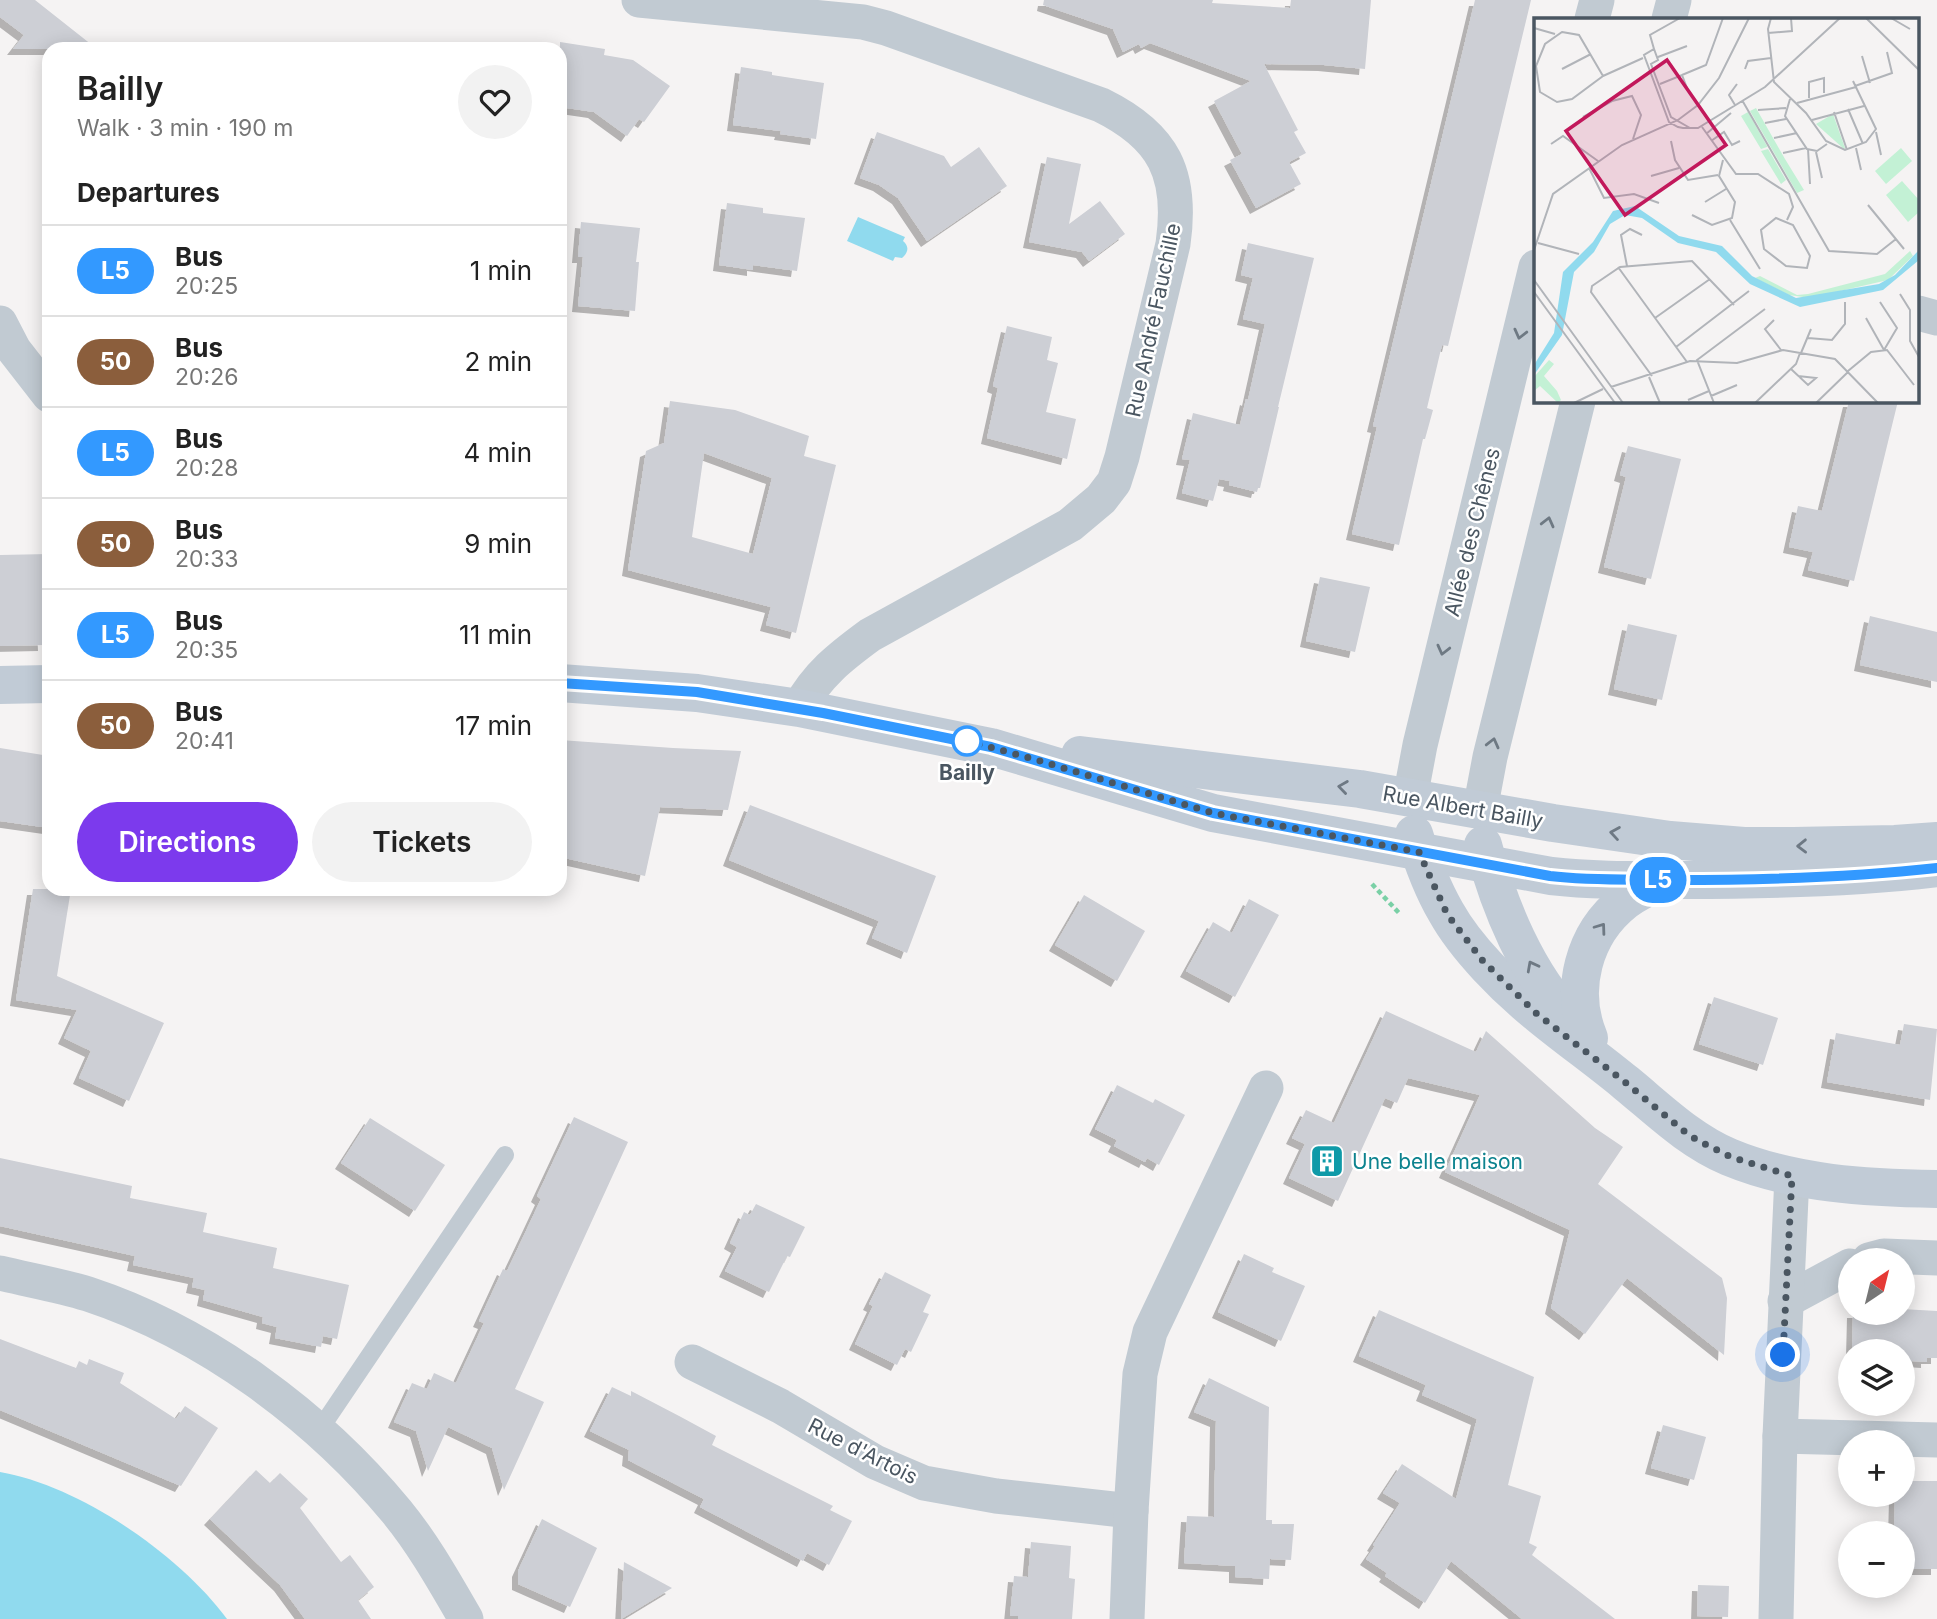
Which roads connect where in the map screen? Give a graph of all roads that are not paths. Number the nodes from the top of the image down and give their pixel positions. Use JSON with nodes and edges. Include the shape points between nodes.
{"nodes":[{"id":1,"x":639,"y":0,"type":"edge"},
{"id":2,"x":1597,"y":0,"type":"edge"},
{"id":3,"x":1674,"y":0,"type":"edge"},
{"id":4,"x":1592,"y":18,"type":"edge"},
{"id":5,"x":1669,"y":18,"type":"edge"},
{"id":6,"x":1534,"y":275,"type":"edge"},
{"id":7,"x":1920,"y":314,"type":"edge"},
{"id":8,"x":1937,"y":318,"type":"edge"},
{"id":9,"x":0,"y":323,"type":"edge"},
{"id":10,"x":42,"y":386,"type":"edge"},
{"id":11,"x":1578,"y":402,"type":"edge"},
{"id":12,"x":567,"y":683,"type":"edge"},
{"id":13,"x":42,"y":684,"type":"edge"},
{"id":14,"x":0,"y":685,"type":"edge"},
{"id":15,"x":799,"y":708,"type":"junction"},
{"id":16,"x":991,"y":747,"type":"junction"},
{"id":17,"x":1410,"y":798,"type":"junction"},
{"id":18,"x":1480,"y":810,"type":"junction"},
{"id":19,"x":1937,"y":841,"type":"edge"},
{"id":20,"x":1419,"y":852,"type":"junction"},
{"id":21,"x":1490,"y":866,"type":"junction"},
{"id":22,"x":1937,"y":868,"type":"edge"},
{"id":23,"x":1664,"y":880,"type":"junction"},
{"id":24,"x":1589,"y":1038,"type":"junction"},
{"id":25,"x":1626,"y":1083,"type":"junction"},
{"id":26,"x":1266,"y":1088,"type":"dead end"},
{"id":27,"x":506,"y":1154,"type":"dead end"},
{"id":28,"x":1792,"y":1176,"type":"junction"},
{"id":29,"x":1937,"y":1189,"type":"edge"},
{"id":30,"x":1915,"y":1257,"type":"edge"},
{"id":31,"x":1937,"y":1258,"type":"edge"},
{"id":32,"x":1838,"y":1272,"type":"edge"},
{"id":33,"x":0,"y":1273,"type":"edge"},
{"id":34,"x":1785,"y":1301,"type":"junction"},
{"id":35,"x":692,"y":1362,"type":"dead end"},
{"id":36,"x":318,"y":1432,"type":"junction"},
{"id":37,"x":1780,"y":1436,"type":"junction"},
{"id":38,"x":1937,"y":1440,"type":"edge"},
{"id":39,"x":1131,"y":1511,"type":"junction"},
{"id":40,"x":467,"y":1619,"type":"edge"},
{"id":41,"x":1127,"y":1619,"type":"edge"},
{"id":42,"x":1776,"y":1619,"type":"edge"}],
"edges":[{"from":1,"to":15,"type":"street","name":"Rue André Fauchille","via":[[863,22],[1101,105],[1142,130],[1158,148],[1175,196],[1173,244],[1114,482],[1070,525],[870,635],[824,672]]},
{"from":2,"to":4,"type":"street"},
{"from":3,"to":5,"type":"street"},
{"from":6,"to":17,"type":"street","name":"Allée des Chênes","one_way":true},
{"from":7,"to":8,"type":"street"},
{"from":9,"to":10,"type":"street"},
{"from":18,"to":11,"type":"street","one_way":true},
{"from":12,"to":15,"type":"main road","name":"Rue Albert Bailly","via":[[697,692]]},
{"from":13,"to":14,"type":"main road"},
{"from":15,"to":16,"type":"main road","name":"Rue Albert Bailly"},
{"from":17,"to":16,"type":"main road","name":"Rue Albert Bailly","one_way":true,"via":[[1309,782]]},
{"from":16,"to":20,"type":"main road","name":"Rue Albert Bailly","via":[[1213,813]]},
{"from":17,"to":18,"type":"main road","name":"Rue Albert Bailly"},
{"from":17,"to":20,"type":"main road"},
{"from":19,"to":18,"type":"main road","name":"Rue Albert Bailly","one_way":true,"via":[[1793,846],[1702,843]]},
{"from":18,"to":21,"type":"main road"},
{"from":20,"to":21,"type":"main road","name":"Rue Albert Bailly"},
{"from":20,"to":25,"type":"main road","via":[[1447,914],[1483,961],[1536,1013]]},
{"from":21,"to":23,"type":"main road","name":"Rue Albert Bailly","via":[[1576,879]]},
{"from":24,"to":21,"type":"main road","one_way":true,"via":[[1556,1005],[1540,981],[1511,927]]},
{"from":22,"to":23,"type":"main road","name":"Rue Albert Bailly","via":[[1820,878]]},
{"from":24,"to":23,"type":"main road","one_way":true,"via":[[1582,1022],[1579,986],[1593,939],[1626,900]]},
{"from":24,"to":25,"type":"main road"},
{"from":25,"to":28,"type":"main road","via":[[1713,1149]]},
{"from":26,"to":39,"type":"street","via":[[1150,1332],[1140,1374]]},
{"from":27,"to":36,"type":"lane"},
{"from":28,"to":29,"type":"main road","via":[[1851,1186]]},
{"from":28,"to":34,"type":"street"},
{"from":30,"to":31,"type":"street"},
{"from":32,"to":34,"type":"street"},
{"from":33,"to":36,"type":"street","via":[[86,1294],[181,1334],[247,1374]]},
{"from":34,"to":37,"type":"street"},
{"from":35,"to":39,"type":"street","name":"Rue d'Artois","via":[[780,1406],[875,1462],[924,1482],[996,1496]]},
{"from":36,"to":40,"type":"street","via":[[397,1513]]},
{"from":37,"to":38,"type":"street"},
{"from":37,"to":42,"type":"street"},
{"from":39,"to":41,"type":"street"}]}
